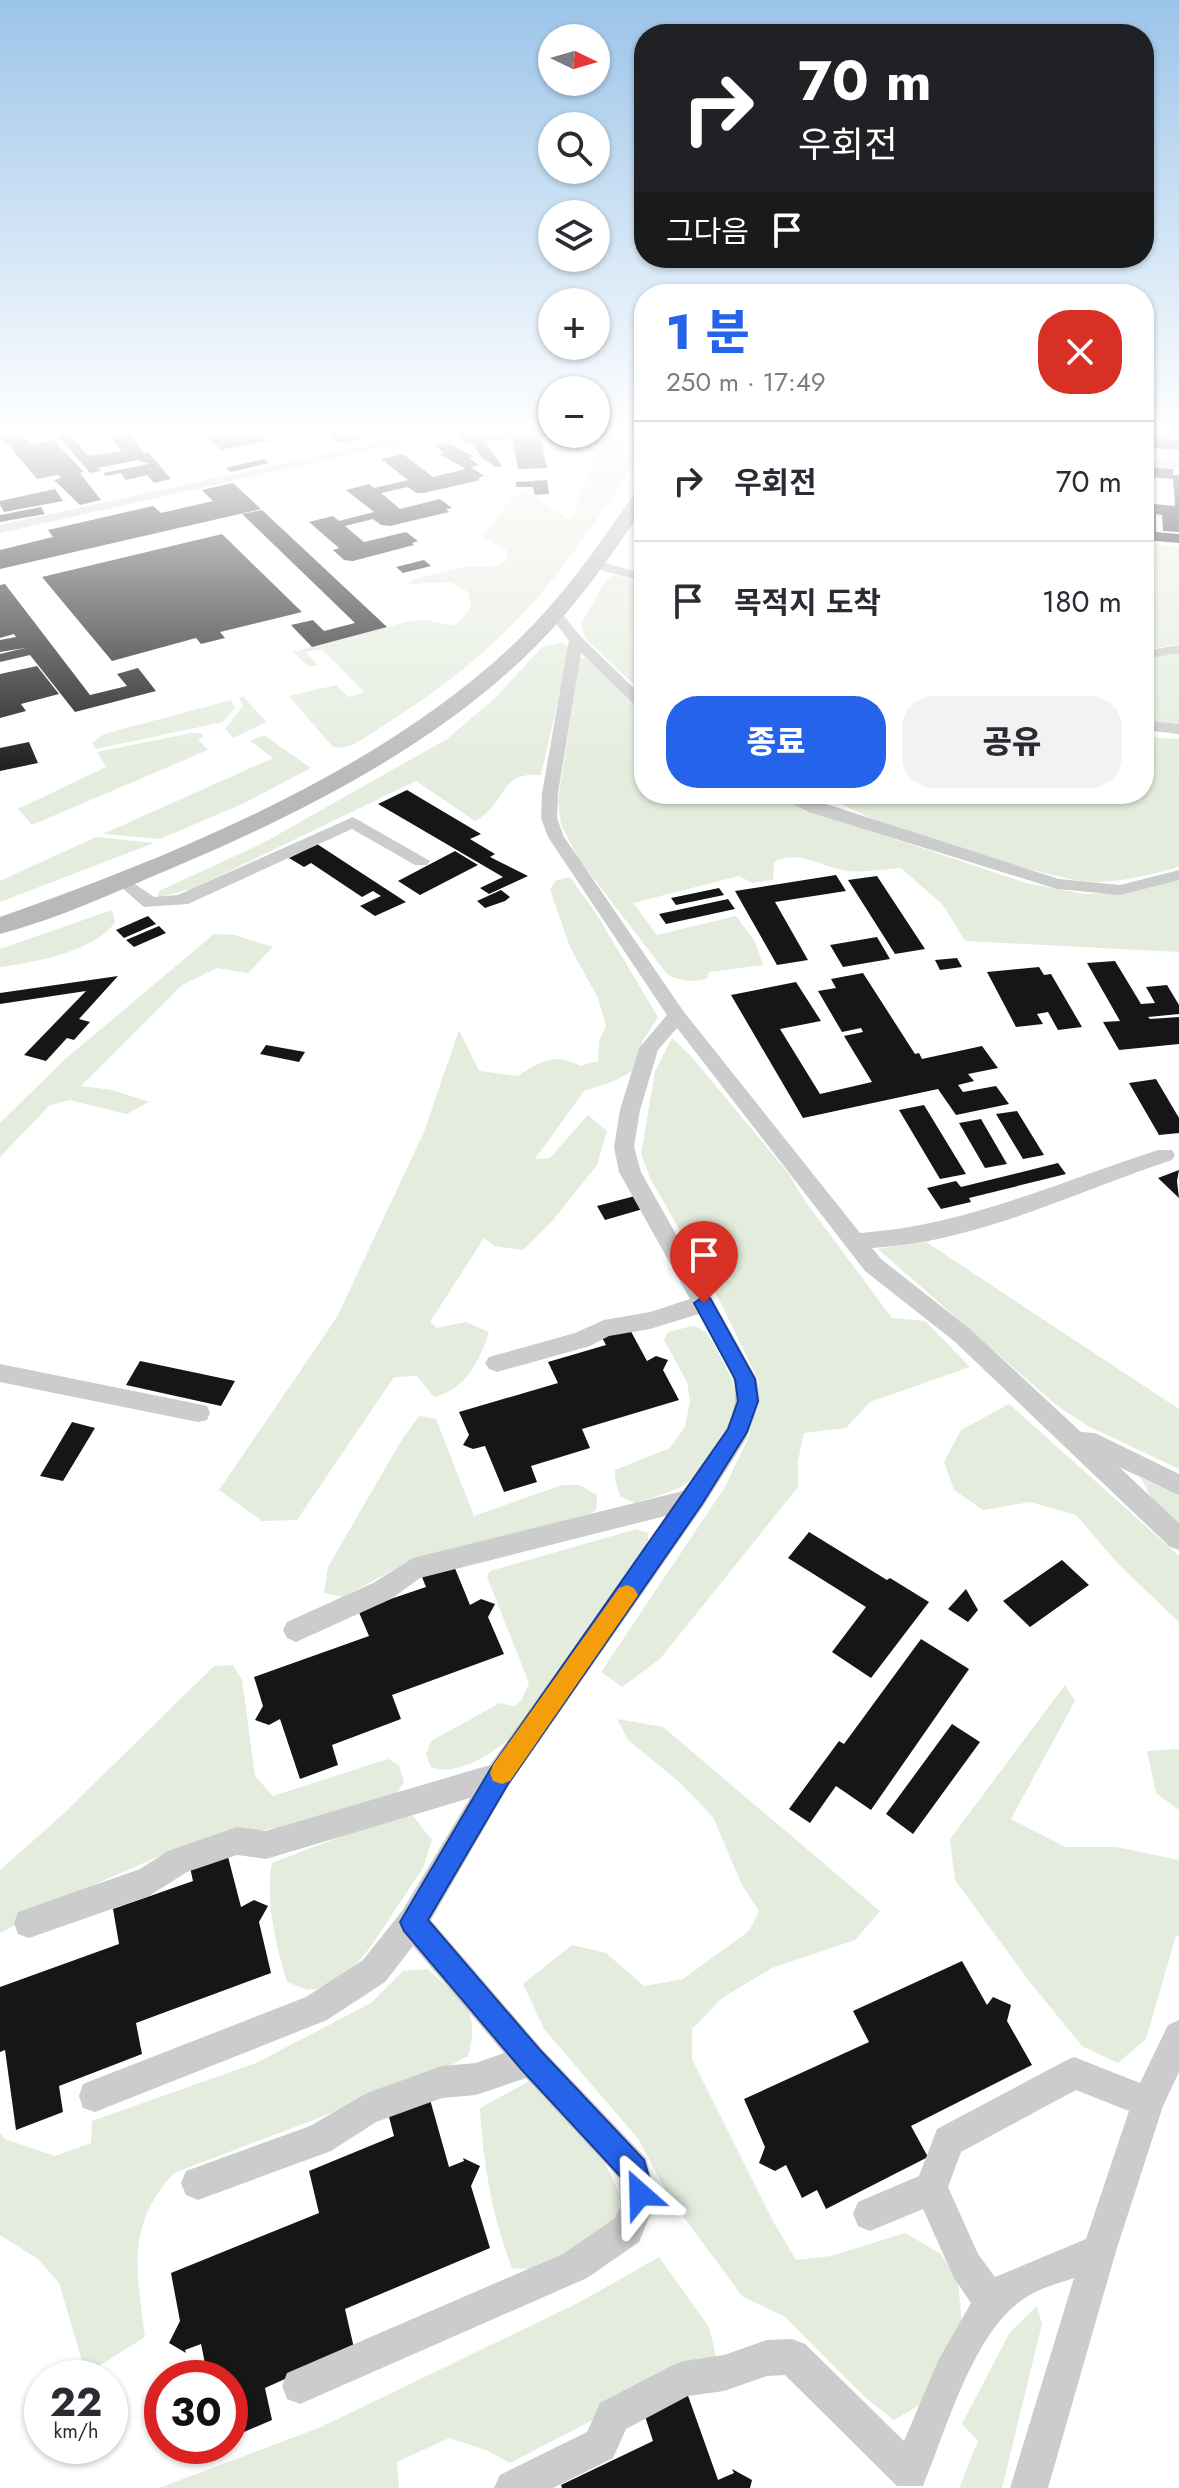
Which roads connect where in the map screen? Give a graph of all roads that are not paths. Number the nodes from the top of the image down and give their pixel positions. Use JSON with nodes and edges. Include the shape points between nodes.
{"nodes":[{"id":1,"x":604,"y":551,"type":"edge"},
{"id":2,"x":595,"y":564,"type":"junction"},
{"id":3,"x":634,"y":575,"type":"edge"},
{"id":4,"x":555,"y":614,"type":"junction"},
{"id":5,"x":576,"y":640,"type":"junction"},
{"id":6,"x":1179,"y":649,"type":"edge"},
{"id":7,"x":1154,"y":653,"type":"edge"},
{"id":8,"x":634,"y":696,"type":"edge"},
{"id":9,"x":1154,"y":726,"type":"edge"},
{"id":10,"x":1179,"y":729,"type":"edge"},
{"id":11,"x":805,"y":804,"type":"edge"},
{"id":12,"x":421,"y":861,"type":"dead end"},
{"id":13,"x":1179,"y":875,"type":"edge"},
{"id":14,"x":123,"y":881,"type":"junction"},
{"id":15,"x":0,"y":926,"type":"edge"},
{"id":16,"x":677,"y":1016,"type":"junction"},
{"id":17,"x":1165,"y":1155,"type":"dead end"},
{"id":18,"x":854,"y":1241,"type":"junction"},
{"id":19,"x":704,"y":1303,"type":"junction"},
{"id":20,"x":497,"y":1363,"type":"dead end"},
{"id":21,"x":0,"y":1373,"type":"edge"},
{"id":22,"x":198,"y":1413,"type":"dead end"},
{"id":23,"x":1067,"y":1431,"type":"junction"},
{"id":24,"x":1179,"y":1485,"type":"edge"},
{"id":25,"x":695,"y":1498,"type":"junction"},
{"id":26,"x":1179,"y":1539,"type":"edge"},
{"id":27,"x":296,"y":1630,"type":"dead end"},
{"id":28,"x":499,"y":1776,"type":"junction"},
{"id":29,"x":413,"y":1922,"type":"junction"},
{"id":30,"x":29,"y":1923,"type":"dead end"},
{"id":31,"x":1179,"y":2036,"type":"edge"},
{"id":32,"x":531,"y":2060,"type":"junction"},
{"id":33,"x":95,"y":2096,"type":"dead end"},
{"id":34,"x":1148,"y":2102,"type":"junction"},
{"id":35,"x":198,"y":2183,"type":"dead end"},
{"id":36,"x":931,"y":2188,"type":"junction"},
{"id":37,"x":870,"y":2214,"type":"dead end"},
{"id":38,"x":1099,"y":2251,"type":"junction"},
{"id":39,"x":993,"y":2304,"type":"junction"},
{"id":40,"x":300,"y":2386,"type":"dead end"},
{"id":41,"x":906,"y":2481,"type":"edge"},
{"id":42,"x":513,"y":2488,"type":"edge"},
{"id":43,"x":1029,"y":2488,"type":"edge"}],
"edges":[{"from":1,"to":2,"type":"street"},
{"from":2,"to":3,"type":"street"},
{"from":2,"to":4,"type":"street"},
{"from":4,"to":5,"type":"street"},
{"from":4,"to":14,"type":"street","via":[[469,693],[380,754],[294,802]]},
{"from":5,"to":8,"type":"street"},
{"from":5,"to":16,"type":"street","via":[[549,818],[563,848]]},
{"from":6,"to":7,"type":"street"},
{"from":9,"to":10,"type":"street"},
{"from":11,"to":13,"type":"street","via":[[1057,884],[1120,890]]},
{"from":12,"to":14,"type":"street","via":[[353,822],[182,900],[150,903]]},
{"from":14,"to":15,"type":"street"},
{"from":16,"to":18,"type":"street"},
{"from":16,"to":19,"type":"street","via":[[649,1048],[624,1147],[630,1172]]},
{"from":17,"to":18,"type":"street","via":[[998,1215],[912,1237]]},
{"from":18,"to":23,"type":"street","via":[[873,1265],[962,1335]]},
{"from":19,"to":20,"type":"street","via":[[642,1322],[625,1321],[582,1340]]},
{"from":19,"to":25,"type":"street","via":[[745,1379],[748,1401],[737,1432]]},
{"from":21,"to":22,"type":"street"},
{"from":23,"to":24,"type":"street"},
{"from":23,"to":26,"type":"street"},
{"from":25,"to":27,"type":"street","via":[[413,1569],[382,1591]]},
{"from":25,"to":28,"type":"street"},
{"from":28,"to":29,"type":"street"},
{"from":28,"to":30,"type":"street","via":[[266,1845],[237,1841],[178,1861],[149,1881]]},
{"from":29,"to":32,"type":"street"},
{"from":29,"to":33,"type":"street","via":[[374,1971],[316,2009]]},
{"from":31,"to":34,"type":"street"},
{"from":32,"to":35,"type":"street","via":[[476,2079],[442,2082],[367,2109],[319,2139]]},
{"from":32,"to":40,"type":"street","via":[[634,2170],[640,2194],[636,2220],[575,2266]]},
{"from":34,"to":36,"type":"street","via":[[1074,2073],[949,2141]]},
{"from":34,"to":38,"type":"street"},
{"from":36,"to":37,"type":"street"},
{"from":36,"to":39,"type":"street","via":[[966,2266]]},
{"from":38,"to":39,"type":"street","via":[[1008,2288]]},
{"from":38,"to":43,"type":"street"},
{"from":39,"to":41,"type":"street","via":[[974,2331]]},
{"from":41,"to":42,"type":"street","via":[[792,2357],[767,2358],[684,2379],[613,2416],[600,2445]]}]}
